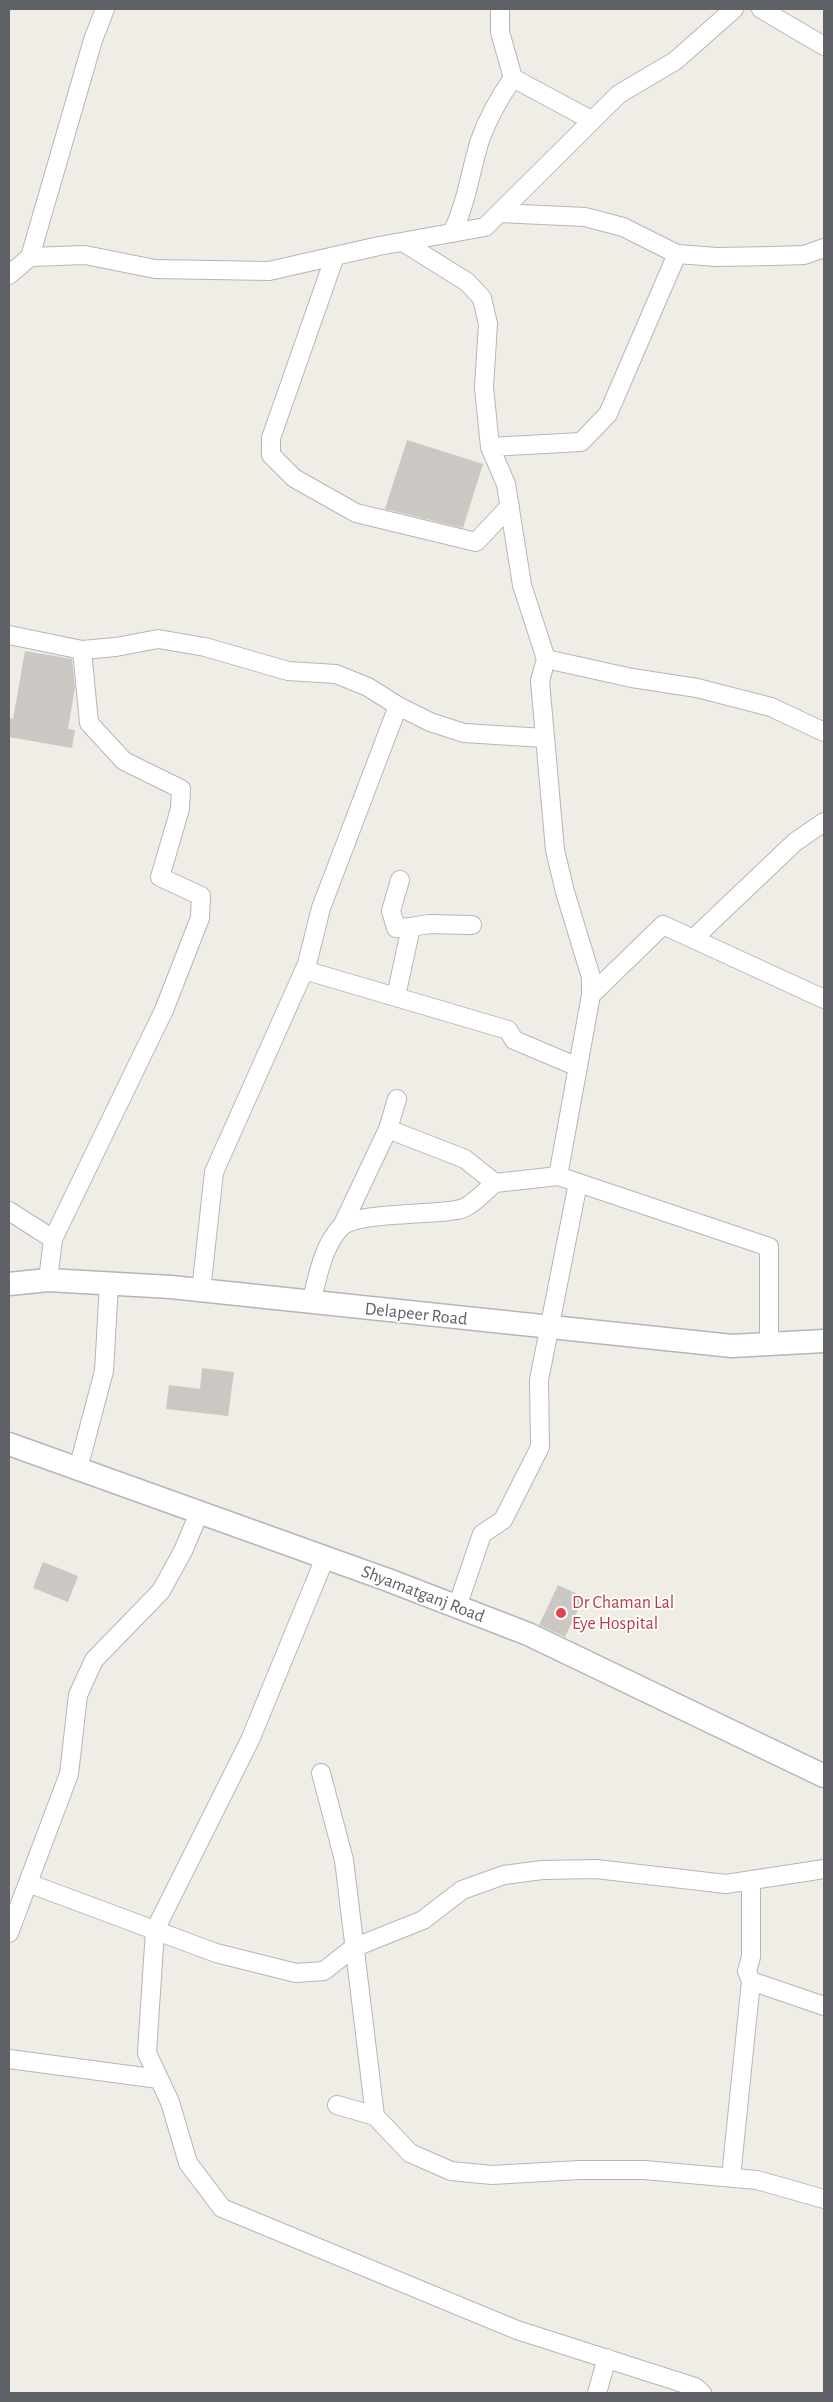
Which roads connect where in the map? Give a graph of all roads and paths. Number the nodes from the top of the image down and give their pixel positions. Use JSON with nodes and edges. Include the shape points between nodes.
{"nodes":[{"id":1,"x":106,"y":9,"type":"edge"},
{"id":2,"x":500,"y":9,"type":"edge"},
{"id":3,"x":734,"y":9,"type":"edge"},
{"id":4,"x":761,"y":9,"type":"edge"},
{"id":5,"x":824,"y":46,"type":"edge"},
{"id":6,"x":513,"y":78,"type":"junction"},
{"id":7,"x":591,"y":120,"type":"junction"},
{"id":8,"x":499,"y":214,"type":"junction"},
{"id":9,"x":452,"y":233,"type":"junction"},
{"id":10,"x":404,"y":242,"type":"junction"},
{"id":11,"x":824,"y":248,"type":"edge"},
{"id":12,"x":677,"y":254,"type":"junction"},
{"id":13,"x":335,"y":256,"type":"junction"},
{"id":14,"x":30,"y":257,"type":"junction"},
{"id":15,"x":9,"y":275,"type":"edge"},
{"id":16,"x":490,"y":447,"type":"junction"},
{"id":17,"x":510,"y":506,"type":"junction"},
{"id":18,"x":9,"y":635,"type":"edge"},
{"id":19,"x":82,"y":650,"type":"junction"},
{"id":20,"x":546,"y":659,"type":"junction"},
{"id":21,"x":398,"y":706,"type":"junction"},
{"id":22,"x":824,"y":732,"type":"edge"},
{"id":23,"x":544,"y":738,"type":"junction"},
{"id":24,"x":824,"y":822,"type":"edge"},
{"id":25,"x":400,"y":880,"type":"dead end"},
{"id":26,"x":472,"y":925,"type":"dead end"},
{"id":27,"x":411,"y":927,"type":"junction"},
{"id":28,"x":693,"y":939,"type":"junction"},
{"id":29,"x":304,"y":970,"type":"junction"},
{"id":30,"x":591,"y":995,"type":"junction"},
{"id":31,"x":396,"y":996,"type":"junction"},
{"id":32,"x":824,"y":999,"type":"edge"},
{"id":33,"x":578,"y":1067,"type":"junction"},
{"id":34,"x":396,"y":1099,"type":"dead end"},
{"id":35,"x":388,"y":1129,"type":"junction"},
{"id":36,"x":558,"y":1176,"type":"junction"},
{"id":37,"x":494,"y":1183,"type":"junction"},
{"id":38,"x":578,"y":1183,"type":"junction"},
{"id":39,"x":9,"y":1211,"type":"edge"},
{"id":40,"x":342,"y":1226,"type":"junction"},
{"id":41,"x":53,"y":1238,"type":"junction"},
{"id":42,"x":48,"y":1280,"type":"junction"},
{"id":43,"x":9,"y":1284,"type":"edge"},
{"id":44,"x":109,"y":1284,"type":"junction"},
{"id":45,"x":201,"y":1291,"type":"junction"},
{"id":46,"x":311,"y":1302,"type":"junction"},
{"id":47,"x":548,"y":1328,"type":"junction"},
{"id":48,"x":824,"y":1341,"type":"edge"},
{"id":49,"x":769,"y":1344,"type":"junction"},
{"id":50,"x":9,"y":1444,"type":"edge"},
{"id":51,"x":78,"y":1469,"type":"junction"},
{"id":52,"x":199,"y":1513,"type":"junction"},
{"id":53,"x":325,"y":1558,"type":"junction"},
{"id":54,"x":457,"y":1607,"type":"junction"},
{"id":55,"x":321,"y":1773,"type":"dead end"},
{"id":56,"x":824,"y":1776,"type":"edge"},
{"id":57,"x":824,"y":1869,"type":"edge"},
{"id":58,"x":751,"y":1880,"type":"junction"},
{"id":59,"x":28,"y":1883,"type":"junction"},
{"id":60,"x":155,"y":1930,"type":"junction"},
{"id":61,"x":9,"y":1933,"type":"edge"},
{"id":62,"x":353,"y":1948,"type":"junction"},
{"id":63,"x":751,"y":1981,"type":"junction"},
{"id":64,"x":824,"y":2006,"type":"edge"},
{"id":65,"x":9,"y":2059,"type":"edge"},
{"id":66,"x":159,"y":2079,"type":"junction"},
{"id":67,"x":336,"y":2105,"type":"dead end"},
{"id":68,"x":375,"y":2116,"type":"junction"},
{"id":69,"x":731,"y":2177,"type":"junction"},
{"id":70,"x":824,"y":2199,"type":"edge"},
{"id":71,"x":607,"y":2358,"type":"junction"},
{"id":72,"x":597,"y":2393,"type":"edge"},
{"id":73,"x":702,"y":2393,"type":"edge"}],
"edges":[{"from":1,"to":14,"type":"street","via":[[92,40]]},
{"from":2,"to":6,"type":"street","via":[[500,32]]},
{"from":3,"to":7,"type":"street","via":[[675,61],[619,94]]},
{"from":4,"to":5,"type":"street"},
{"from":6,"to":7,"type":"street"},
{"from":6,"to":9,"type":"street","via":[[495,104],[480,142],[471,180]]},
{"from":7,"to":8,"type":"street"},
{"from":8,"to":9,"type":"street","via":[[486,227]]},
{"from":8,"to":12,"type":"street","via":[[584,217],[623,227]]},
{"from":9,"to":10,"type":"street"},
{"from":10,"to":13,"type":"street"},
{"from":10,"to":16,"type":"street","via":[[467,282],[482,298],[488,324],[484,387]]},
{"from":11,"to":12,"type":"street","via":[[804,255],[717,257]]},
{"from":12,"to":16,"type":"street","via":[[608,414],[581,442]]},
{"from":13,"to":14,"type":"street","via":[[269,271],[155,269],[85,255]]},
{"from":13,"to":17,"type":"street","via":[[271,438],[271,455],[294,478],[356,513],[476,542]]},
{"from":14,"to":15,"type":"street"},
{"from":16,"to":17,"type":"street","via":[[506,484]]},
{"from":17,"to":20,"type":"street","via":[[522,585]]},
{"from":18,"to":19,"type":"street"},
{"from":19,"to":21,"type":"street","via":[[158,639],[205,648],[288,672],[336,674],[368,687]]},
{"from":19,"to":41,"type":"street","via":[[88,723],[124,761],[181,790],[180,809],[160,877],[201,896],[200,918],[164,1010]]},
{"from":20,"to":22,"type":"street","via":[[752,702],[771,707]]},
{"from":20,"to":23,"type":"street","via":[[540,681]]},
{"from":21,"to":23,"type":"street","via":[[430,722],[464,733]]},
{"from":21,"to":29,"type":"street","via":[[321,908]]},
{"from":23,"to":30,"type":"street","via":[[555,850],[591,977]]},
{"from":24,"to":28,"type":"street","via":[[795,842]]},
{"from":25,"to":27,"type":"street","via":[[391,911],[396,928]]},
{"from":26,"to":27,"type":"street"},
{"from":27,"to":31,"type":"street"},
{"from":28,"to":30,"type":"street","via":[[663,925]]},
{"from":28,"to":32,"type":"street"},
{"from":29,"to":31,"type":"street"},
{"from":29,"to":45,"type":"street","via":[[214,1172]]},
{"from":30,"to":33,"type":"street"},
{"from":31,"to":33,"type":"street","via":[[508,1030],[514,1040]]},
{"from":33,"to":36,"type":"street"},
{"from":34,"to":35,"type":"street"},
{"from":35,"to":37,"type":"street","via":[[464,1159]]},
{"from":35,"to":40,"type":"street"},
{"from":36,"to":37,"type":"street"},
{"from":36,"to":38,"type":"street"},
{"from":37,"to":40,"type":"street","via":[[463,1209],[370,1217]]},
{"from":38,"to":47,"type":"street"},
{"from":38,"to":49,"type":"street","via":[[769,1247]]},
{"from":39,"to":41,"type":"street"},
{"from":40,"to":46,"type":"street","via":[[325,1251]]},
{"from":41,"to":42,"type":"street"},
{"from":42,"to":43,"type":"street","name":"Delapeer Road"},
{"from":42,"to":44,"type":"street","name":"Delapeer Road"},
{"from":44,"to":45,"type":"street","name":"Delapeer Road"},
{"from":44,"to":51,"type":"street","via":[[104,1371]]},
{"from":45,"to":46,"type":"street","name":"Delapeer Road"},
{"from":46,"to":47,"type":"street","name":"Delapeer Road"},
{"from":47,"to":49,"type":"street","name":"Delapeer Road","via":[[732,1346]]},
{"from":47,"to":54,"type":"street","via":[[539,1380],[540,1447],[503,1520],[482,1534]]},
{"from":48,"to":49,"type":"street","name":"Delapeer Road"},
{"from":50,"to":51,"type":"street","name":"Shyamatganj Road"},
{"from":51,"to":52,"type":"street","name":"Shyamatganj Road"},
{"from":52,"to":53,"type":"street","name":"Shyamatganj Road"},
{"from":52,"to":59,"type":"street","via":[[183,1551],[160,1591],[94,1660],[78,1695],[69,1774]]},
{"from":53,"to":54,"type":"street","name":"Shyamatganj Road"},
{"from":53,"to":60,"type":"street","via":[[250,1740]]},
{"from":54,"to":56,"type":"street","name":"Shyamatganj Road","via":[[528,1634]]},
{"from":55,"to":62,"type":"street","via":[[344,1860]]},
{"from":57,"to":58,"type":"street"},
{"from":58,"to":62,"type":"street","via":[[726,1884],[596,1870],[542,1870],[504,1875],[462,1890],[422,1920]]},
{"from":58,"to":63,"type":"street","via":[[751,1957],[747,1971]]},
{"from":59,"to":60,"type":"street"},
{"from":59,"to":61,"type":"street"},
{"from":60,"to":62,"type":"street","via":[[216,1953],[296,1973],[324,1971]]},
{"from":60,"to":66,"type":"street","via":[[147,2053]]},
{"from":62,"to":68,"type":"street"},
{"from":63,"to":64,"type":"street"},
{"from":63,"to":69,"type":"street"},
{"from":65,"to":66,"type":"street"},
{"from":66,"to":71,"type":"street","via":[[170,2102],[188,2163],[222,2208],[516,2330]]},
{"from":67,"to":68,"type":"street"},
{"from":68,"to":69,"type":"street","via":[[410,2153],[451,2171],[492,2175],[644,2170]]},
{"from":69,"to":70,"type":"street","via":[[757,2180]]},
{"from":71,"to":72,"type":"street"},
{"from":71,"to":73,"type":"street","via":[[695,2387]]}]}
